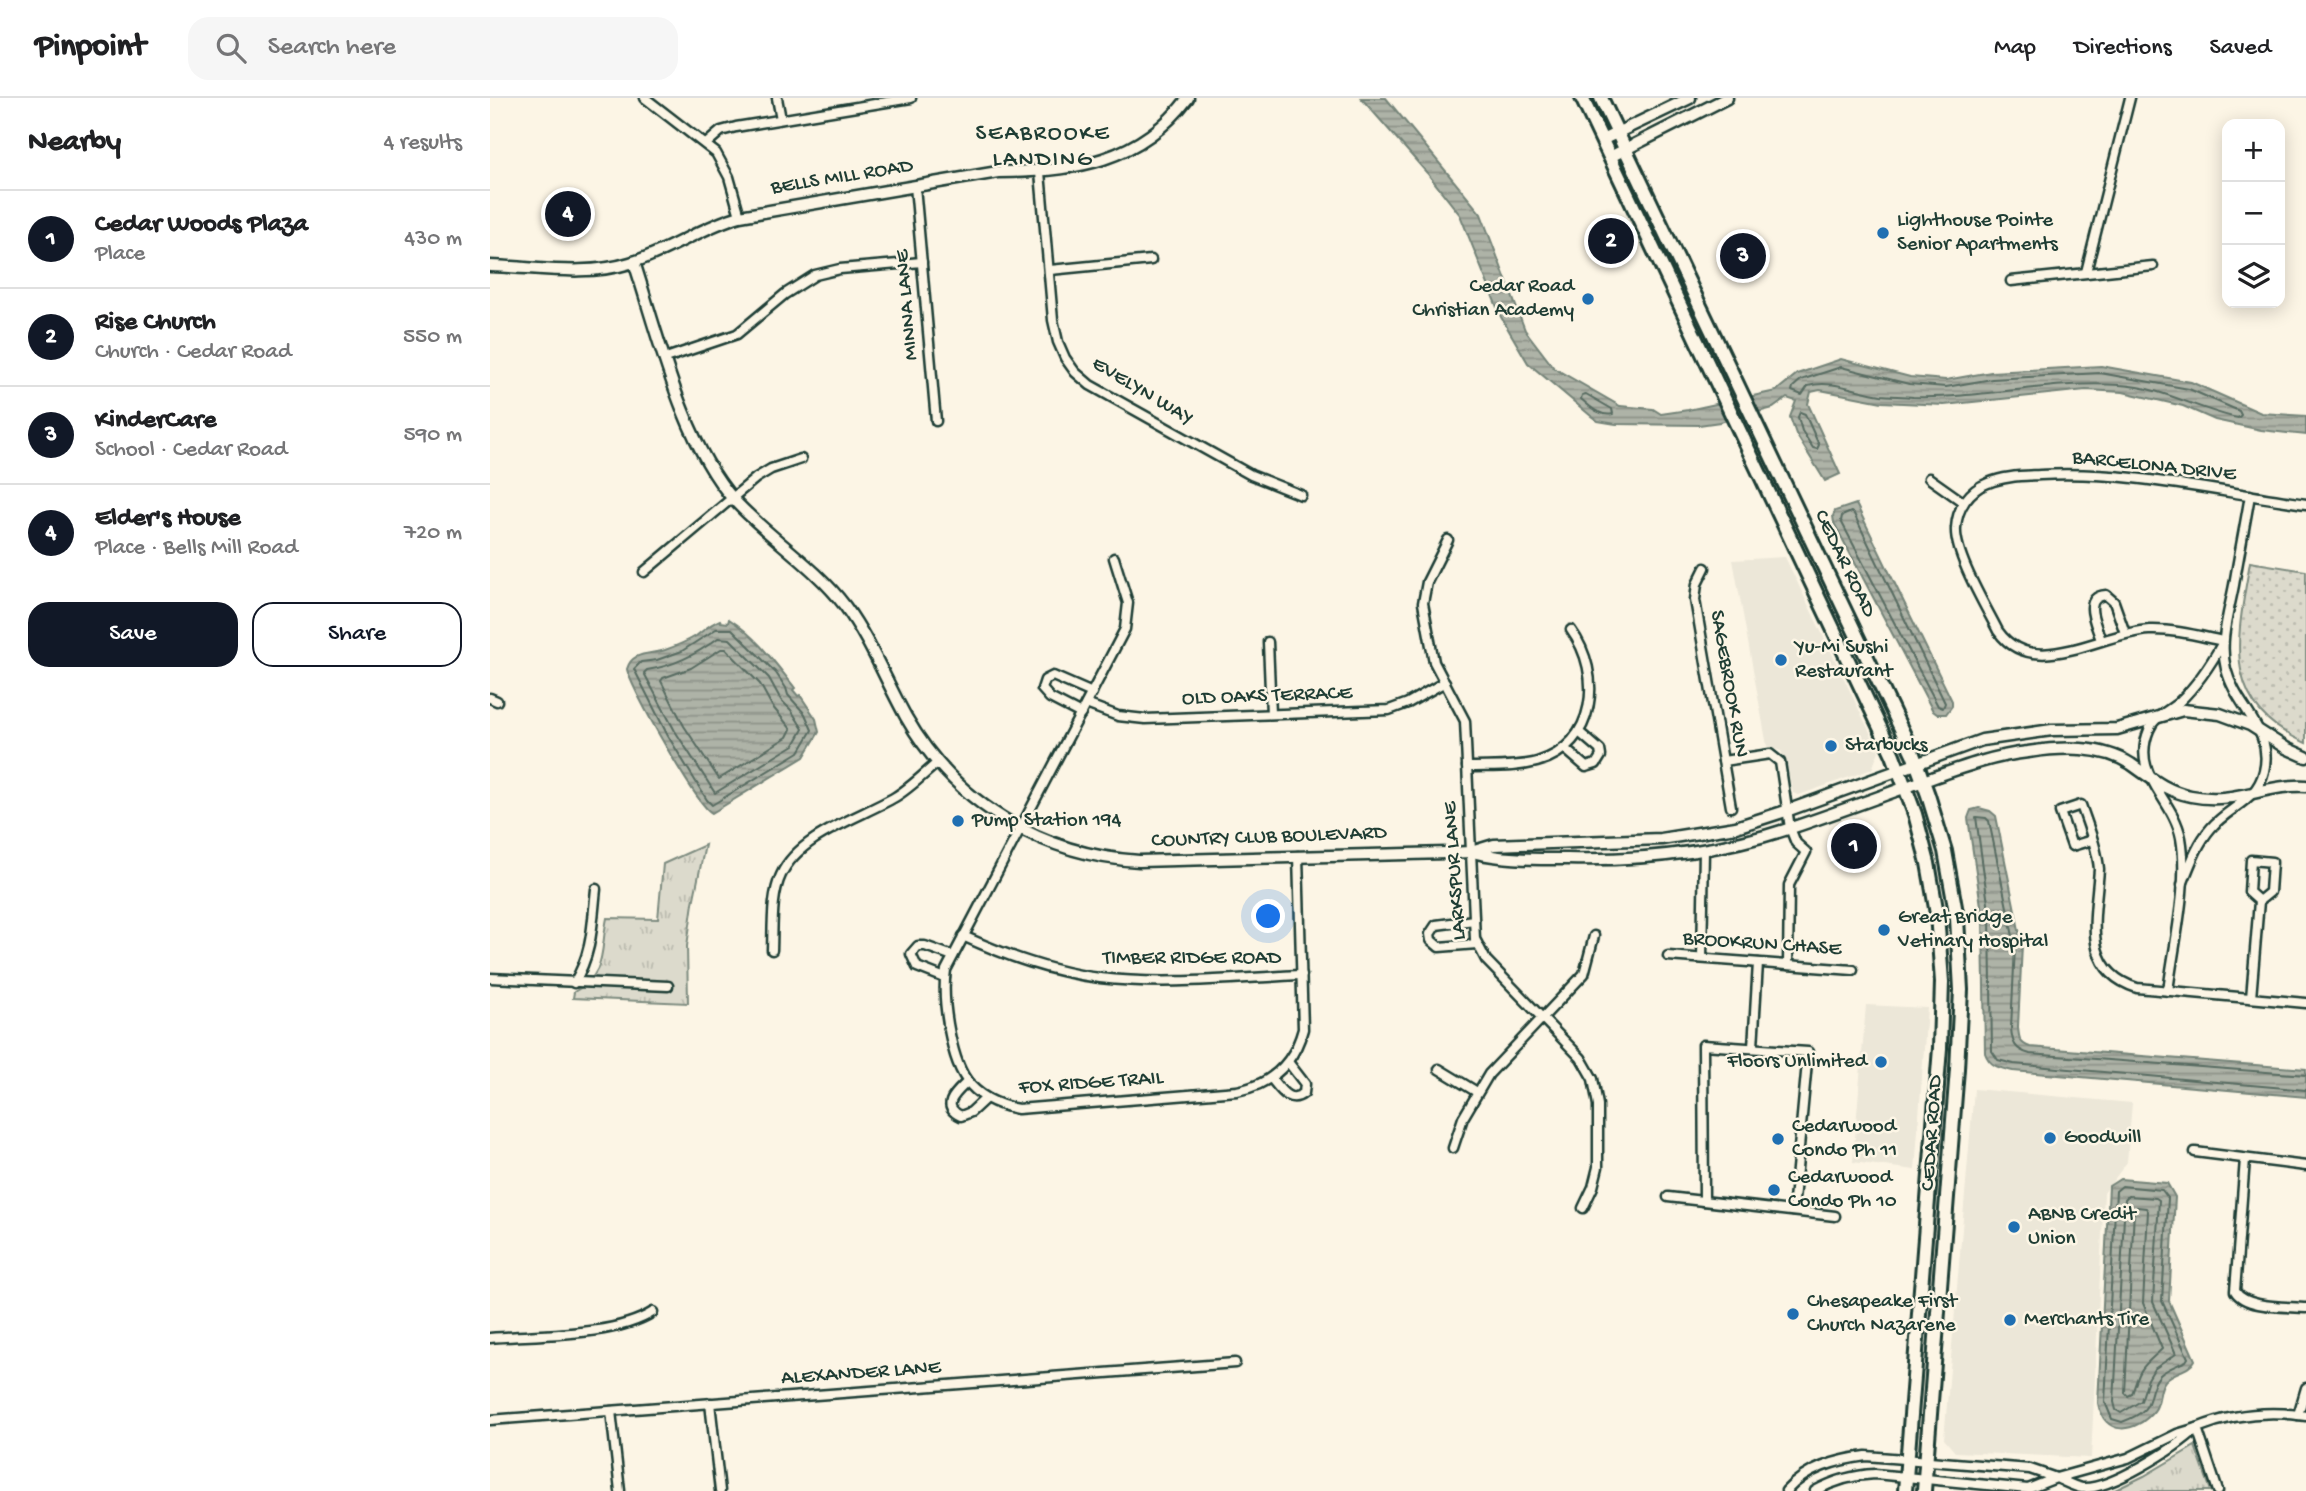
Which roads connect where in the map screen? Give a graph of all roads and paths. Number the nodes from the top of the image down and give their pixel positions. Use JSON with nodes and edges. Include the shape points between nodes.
{"nodes":[{"id":1,"x":645,"y":98,"type":"edge"},
{"id":2,"x":777,"y":98,"type":"edge"},
{"id":3,"x":911,"y":98,"type":"edge"},
{"id":4,"x":1188,"y":98,"type":"edge"},
{"id":5,"x":1582,"y":98,"type":"edge"},
{"id":6,"x":1601,"y":98,"type":"edge"},
{"id":7,"x":1690,"y":98,"type":"edge"},
{"id":8,"x":1727,"y":98,"type":"edge"},
{"id":9,"x":2130,"y":98,"type":"edge"},
{"id":10,"x":781,"y":119,"type":"junction"},
{"id":11,"x":1617,"y":132,"type":"junction"},
{"id":12,"x":1602,"y":140,"type":"junction"},
{"id":13,"x":706,"y":145,"type":"junction"},
{"id":14,"x":1625,"y":149,"type":"junction"},
{"id":15,"x":1610,"y":157,"type":"junction"},
{"id":16,"x":1040,"y":172,"type":"junction"},
{"id":17,"x":915,"y":186,"type":"junction"},
{"id":18,"x":740,"y":216,"type":"junction"},
{"id":19,"x":1152,"y":260,"type":"dead end"},
{"id":20,"x":634,"y":262,"type":"junction"},
{"id":21,"x":922,"y":262,"type":"junction"},
{"id":22,"x":490,"y":266,"type":"edge"},
{"id":23,"x":2153,"y":266,"type":"dead end"},
{"id":24,"x":1050,"y":270,"type":"junction"},
{"id":25,"x":2086,"y":272,"type":"junction"},
{"id":26,"x":2011,"y":281,"type":"dead end"},
{"id":27,"x":666,"y":358,"type":"junction"},
{"id":28,"x":936,"y":421,"type":"dead end"},
{"id":29,"x":802,"y":459,"type":"dead end"},
{"id":30,"x":1928,"y":478,"type":"dead end"},
{"id":31,"x":1301,"y":495,"type":"dead end"},
{"id":32,"x":2250,"y":495,"type":"junction"},
{"id":33,"x":732,"y":498,"type":"junction"},
{"id":34,"x":1963,"y":502,"type":"junction"},
{"id":35,"x":2306,"y":504,"type":"edge"},
{"id":36,"x":1448,"y":540,"type":"dead end"},
{"id":37,"x":1114,"y":558,"type":"dead end"},
{"id":38,"x":1705,"y":568,"type":"dead end"},
{"id":39,"x":644,"y":572,"type":"dead end"},
{"id":40,"x":1571,"y":630,"type":"dead end"},
{"id":41,"x":2125,"y":633,"type":"junction"},
{"id":42,"x":2101,"y":640,"type":"junction"},
{"id":43,"x":2223,"y":641,"type":"junction"},
{"id":44,"x":1268,"y":642,"type":"dead end"},
{"id":45,"x":1445,"y":682,"type":"junction"},
{"id":46,"x":1092,"y":693,"type":"junction"},
{"id":47,"x":1086,"y":704,"type":"junction"},
{"id":48,"x":1081,"y":714,"type":"junction"},
{"id":49,"x":1271,"y":714,"type":"junction"},
{"id":50,"x":2158,"y":717,"type":"junction"},
{"id":51,"x":2259,"y":729,"type":"junction"},
{"id":52,"x":1579,"y":732,"type":"junction"},
{"id":53,"x":1564,"y":748,"type":"junction"},
{"id":54,"x":2306,"y":757,"type":"edge"},
{"id":55,"x":1723,"y":761,"type":"junction"},
{"id":56,"x":937,"y":762,"type":"junction"},
{"id":57,"x":1917,"y":764,"type":"junction"},
{"id":58,"x":1467,"y":766,"type":"junction"},
{"id":59,"x":1899,"y":771,"type":"junction"},
{"id":60,"x":2149,"y":778,"type":"junction"},
{"id":61,"x":1923,"y":781,"type":"junction"},
{"id":62,"x":2306,"y":786,"type":"edge"},
{"id":63,"x":1905,"y":788,"type":"junction"},
{"id":64,"x":2255,"y":793,"type":"junction"},
{"id":65,"x":1731,"y":807,"type":"dead end"},
{"id":66,"x":1789,"y":819,"type":"junction"},
{"id":67,"x":1020,"y":828,"type":"junction"},
{"id":68,"x":2092,"y":840,"type":"junction"},
{"id":69,"x":1704,"y":850,"type":"junction"},
{"id":70,"x":1471,"y":852,"type":"junction"},
{"id":71,"x":1298,"y":856,"type":"junction"},
{"id":72,"x":2182,"y":885,"type":"junction"},
{"id":73,"x":596,"y":889,"type":"dead end"},
{"id":74,"x":2259,"y":901,"type":"junction"},
{"id":75,"x":1474,"y":920,"type":"junction"},
{"id":76,"x":962,"y":936,"type":"junction"},
{"id":77,"x":1594,"y":936,"type":"dead end"},
{"id":78,"x":1477,"y":944,"type":"junction"},
{"id":79,"x":772,"y":950,"type":"dead end"},
{"id":80,"x":953,"y":956,"type":"junction"},
{"id":81,"x":1668,"y":956,"type":"dead end"},
{"id":82,"x":1702,"y":958,"type":"junction"},
{"id":83,"x":1758,"y":963,"type":"junction"},
{"id":84,"x":1788,"y":965,"type":"junction"},
{"id":85,"x":1853,"y":970,"type":"dead end"},
{"id":86,"x":1302,"y":975,"type":"junction"},
{"id":87,"x":490,"y":978,"type":"edge"},
{"id":88,"x":945,"y":978,"type":"junction"},
{"id":89,"x":574,"y":983,"type":"junction"},
{"id":90,"x":668,"y":986,"type":"dead end"},
{"id":91,"x":2168,"y":991,"type":"junction"},
{"id":92,"x":2251,"y":998,"type":"junction"},
{"id":93,"x":2306,"y":1003,"type":"edge"},
{"id":94,"x":1542,"y":1018,"type":"junction"},
{"id":95,"x":1754,"y":1047,"type":"junction"},
{"id":96,"x":1288,"y":1062,"type":"junction"},
{"id":97,"x":1439,"y":1069,"type":"dead end"},
{"id":98,"x":1271,"y":1079,"type":"junction"},
{"id":99,"x":967,"y":1082,"type":"junction"},
{"id":100,"x":1477,"y":1092,"type":"junction"},
{"id":101,"x":986,"y":1098,"type":"junction"},
{"id":102,"x":1453,"y":1148,"type":"dead end"},
{"id":103,"x":2195,"y":1152,"type":"dead end"},
{"id":104,"x":2245,"y":1159,"type":"junction"},
{"id":105,"x":2306,"y":1166,"type":"edge"},
{"id":106,"x":1668,"y":1197,"type":"dead end"},
{"id":107,"x":1704,"y":1201,"type":"junction"},
{"id":108,"x":1583,"y":1208,"type":"dead end"},
{"id":109,"x":1793,"y":1211,"type":"junction"},
{"id":110,"x":1835,"y":1216,"type":"dead end"},
{"id":111,"x":2306,"y":1308,"type":"edge"},
{"id":112,"x":653,"y":1312,"type":"dead end"},
{"id":113,"x":490,"y":1338,"type":"edge"},
{"id":114,"x":1235,"y":1363,"type":"dead end"},
{"id":115,"x":2306,"y":1388,"type":"edge"},
{"id":116,"x":710,"y":1403,"type":"junction"},
{"id":117,"x":611,"y":1410,"type":"junction"},
{"id":118,"x":2302,"y":1415,"type":"edge"},
{"id":119,"x":490,"y":1420,"type":"edge"},
{"id":120,"x":2196,"y":1428,"type":"junction"},
{"id":121,"x":1907,"y":1460,"type":"junction"},
{"id":122,"x":1927,"y":1462,"type":"junction"},
{"id":123,"x":1906,"y":1477,"type":"junction"},
{"id":124,"x":2056,"y":1478,"type":"junction"},
{"id":125,"x":1925,"y":1485,"type":"edge"},
{"id":126,"x":620,"y":1491,"type":"edge"},
{"id":127,"x":720,"y":1491,"type":"edge"},
{"id":128,"x":1786,"y":1491,"type":"edge"},
{"id":129,"x":1815,"y":1491,"type":"edge"},
{"id":130,"x":1905,"y":1491,"type":"edge"},
{"id":131,"x":2218,"y":1491,"type":"edge"}],
"edges":[{"from":1,"to":13,"type":"street"},
{"from":2,"to":10,"type":"street"},
{"from":3,"to":10,"type":"street"},
{"from":4,"to":16,"type":"street","name":"BELLS MILL ROAD","via":[[1166,124],[1136,146],[1101,161]]},
{"from":5,"to":12,"type":"main road","name":"CEDAR ROAD"},
{"from":6,"to":11,"type":"main road","name":"CEDAR ROAD"},
{"from":7,"to":11,"type":"street"},
{"from":8,"to":14,"type":"street"},
{"from":9,"to":25,"type":"street"},
{"from":10,"to":13,"type":"street","via":[[726,129]]},
{"from":11,"to":12,"type":"street"},
{"from":11,"to":14,"type":"main road","name":"CEDAR ROAD"},
{"from":12,"to":15,"type":"main road","name":"CEDAR ROAD"},
{"from":13,"to":18,"type":"street","via":[[723,163]]},
{"from":14,"to":15,"type":"street"},
{"from":14,"to":57,"type":"main road","name":"CEDAR ROAD"},
{"from":15,"to":59,"type":"main road","name":"CEDAR ROAD"},
{"from":16,"to":17,"type":"street","name":"BELLS MILL ROAD","via":[[998,172]]},
{"from":16,"to":24,"type":"street","name":"EVELYN WAY"},
{"from":17,"to":18,"type":"street","name":"BELLS MILL ROAD"},
{"from":17,"to":21,"type":"street","name":"MINNA LANE"},
{"from":18,"to":20,"type":"street","name":"BELLS MILL ROAD"},
{"from":19,"to":24,"type":"street"},
{"from":20,"to":22,"type":"street","name":"BELLS MILL ROAD","via":[[587,270]]},
{"from":20,"to":27,"type":"street","name":"COUNTRY CLUB BOULEVARD"},
{"from":21,"to":27,"type":"street","via":[[815,275],[737,334]]},
{"from":21,"to":28,"type":"street","name":"MINNA LANE"},
{"from":23,"to":25,"type":"street"},
{"from":24,"to":31,"type":"street","name":"EVELYN WAY","via":[[1058,342],[1075,372],[1104,394],[1238,468]]},
{"from":25,"to":26,"type":"street"},
{"from":27,"to":33,"type":"street","name":"COUNTRY CLUB BOULEVARD","via":[[697,443]]},
{"from":29,"to":33,"type":"street","via":[[763,473]]},
{"from":30,"to":34,"type":"street"},
{"from":32,"to":34,"type":"street","name":"BARCELONA DRIVE","via":[[2101,474],[2065,474],[1997,480],[1980,486]]},
{"from":32,"to":35,"type":"street","name":"BARCELONA DRIVE"},
{"from":32,"to":43,"type":"street"},
{"from":33,"to":39,"type":"street"},
{"from":33,"to":56,"type":"street","name":"COUNTRY CLUB BOULEVARD","via":[[814,571],[845,606],[905,716]]},
{"from":34,"to":42,"type":"street","via":[[1956,540],[2003,638],[2018,649],[2040,655]]},
{"from":36,"to":45,"type":"street","name":"LARKSPUR LANE","via":[[1423,598],[1434,662]]},
{"from":37,"to":46,"type":"street","name":"FOX RIDGE TRAIL","via":[[1128,616]]},
{"from":38,"to":55,"type":"street","name":"SAGEBROOK RUN","via":[[1695,600]]},
{"from":40,"to":52,"type":"street","via":[[1585,652],[1592,689],[1590,708]]},
{"from":41,"to":42,"type":"street"},
{"from":41,"to":42,"type":"street","via":[[2113,602],[2106,595],[2097,596],[2091,609]]},
{"from":41,"to":43,"type":"street","via":[[2162,630]]},
{"from":43,"to":50,"type":"street","via":[[2197,683]]},
{"from":43,"to":51,"type":"street","via":[[2234,691]]},
{"from":44,"to":49,"type":"street"},
{"from":45,"to":49,"type":"street","name":"OLD OAKS TERRACE","via":[[1389,710]]},
{"from":45,"to":58,"type":"street","name":"LARKSPUR LANE","via":[[1465,721]]},
{"from":46,"to":47,"type":"street","name":"FOX RIDGE TRAIL"},
{"from":46,"to":48,"type":"street","via":[[1053,676],[1043,683],[1046,695]]},
{"from":47,"to":48,"type":"street","name":"FOX RIDGE TRAIL"},
{"from":47,"to":49,"type":"street","name":"OLD OAKS TERRACE","via":[[1118,716],[1145,719]]},
{"from":48,"to":67,"type":"street","name":"FOX RIDGE TRAIL"},
{"from":50,"to":51,"type":"street","name":"COUNTRY CLUB BOULEVARD","via":[[2183,710],[2206,712]]},
{"from":50,"to":57,"type":"street","name":"COUNTRY CLUB BOULEVARD","via":[[2117,729],[2005,735]]},
{"from":50,"to":60,"type":"street","via":[[2149,729],[2145,748]]},
{"from":51,"to":54,"type":"street","name":"COUNTRY CLUB BOULEVARD"},
{"from":51,"to":64,"type":"street","via":[[2267,752]]},
{"from":52,"to":53,"type":"street"},
{"from":52,"to":53,"type":"street","via":[[1600,750],[1596,764],[1586,767]]},
{"from":53,"to":58,"type":"street","via":[[1535,763]]},
{"from":55,"to":65,"type":"street","name":"SAGEBROOK RUN"},
{"from":55,"to":66,"type":"street","via":[[1763,754],[1776,757]]},
{"from":56,"to":67,"type":"street","name":"COUNTRY CLUB BOULEVARD","via":[[984,807]]},
{"from":56,"to":79,"type":"street","via":[[898,795],[809,842],[786,864],[777,886]]},
{"from":57,"to":59,"type":"street","name":"COUNTRY CLUB BOULEVARD"},
{"from":57,"to":61,"type":"main road","name":"CEDAR ROAD"},
{"from":58,"to":70,"type":"street","name":"LARKSPUR LANE"},
{"from":59,"to":63,"type":"main road","name":"CEDAR ROAD"},
{"from":59,"to":66,"type":"street","name":"COUNTRY CLUB BOULEVARD"},
{"from":60,"to":61,"type":"street","name":"COUNTRY CLUB BOULEVARD","via":[[2121,759],[2081,748],[2003,755]]},
{"from":60,"to":64,"type":"street","name":"COUNTRY CLUB BOULEVARD","via":[[2193,796],[2227,799]]},
{"from":60,"to":72,"type":"street","via":[[2177,823]]},
{"from":61,"to":63,"type":"street","name":"COUNTRY CLUB BOULEVARD"},
{"from":61,"to":122,"type":"main road","name":"CEDAR ROAD","via":[[1952,888],[1961,990]]},
{"from":62,"to":64,"type":"street","name":"COUNTRY CLUB BOULEVARD"},
{"from":63,"to":66,"type":"street","name":"COUNTRY CLUB BOULEVARD"},
{"from":63,"to":121,"type":"main road","name":"CEDAR ROAD","via":[[1933,889],[1943,999]]},
{"from":64,"to":72,"type":"street","via":[[2208,831]]},
{"from":66,"to":69,"type":"street","name":"COUNTRY CLUB BOULEVARD"},
{"from":66,"to":70,"type":"street","name":"COUNTRY CLUB BOULEVARD","via":[[1661,839],[1494,845]]},
{"from":66,"to":84,"type":"street","via":[[1796,843],[1807,852],[1789,885]]},
{"from":67,"to":71,"type":"street","name":"COUNTRY CLUB BOULEVARD","via":[[1070,850],[1123,860]]},
{"from":67,"to":76,"type":"street","name":"FOX RIDGE TRAIL"},
{"from":68,"to":68,"type":"street","via":[[2081,805],[2060,812],[2072,846]]},
{"from":68,"to":91,"type":"street","via":[[2099,869],[2094,936],[2101,962],[2128,985]]},
{"from":69,"to":70,"type":"street","name":"COUNTRY CLUB BOULEVARD","via":[[1608,860],[1494,858]]},
{"from":69,"to":82,"type":"street"},
{"from":70,"to":71,"type":"street","name":"COUNTRY CLUB BOULEVARD"},
{"from":70,"to":75,"type":"street","name":"LARKSPUR LANE"},
{"from":71,"to":86,"type":"street","name":"FOX RIDGE TRAIL"},
{"from":72,"to":91,"type":"street"},
{"from":73,"to":89,"type":"street","via":[[590,950]]},
{"from":74,"to":74,"type":"street","via":[[2270,892],[2272,862],[2251,860],[2249,891]]},
{"from":74,"to":92,"type":"street"},
{"from":75,"to":78,"type":"street","name":"LARKSPUR LANE"},
{"from":75,"to":78,"type":"street","via":[[1436,925],[1430,934],[1439,947]]},
{"from":76,"to":80,"type":"street","name":"FOX RIDGE TRAIL"},
{"from":76,"to":86,"type":"street","name":"TIMBER RIDGE ROAD","via":[[1030,963],[1101,978],[1142,981]]},
{"from":77,"to":94,"type":"street","via":[[1584,974]]},
{"from":78,"to":94,"type":"street","name":"LARKSPUR LANE","via":[[1486,960]]},
{"from":80,"to":88,"type":"street","name":"FOX RIDGE TRAIL"},
{"from":80,"to":88,"type":"street","via":[[925,946],[911,954],[917,967]]},
{"from":81,"to":82,"type":"street","name":"BROOKRUN CHASE"},
{"from":82,"to":83,"type":"street","name":"BROOKRUN CHASE"},
{"from":83,"to":84,"type":"street","name":"BROOKRUN CHASE"},
{"from":83,"to":95,"type":"street"},
{"from":84,"to":85,"type":"street","name":"BROOKRUN CHASE"},
{"from":86,"to":96,"type":"street","name":"FOX RIDGE TRAIL","via":[[1303,1029]]},
{"from":87,"to":89,"type":"street"},
{"from":88,"to":99,"type":"street","name":"FOX RIDGE TRAIL","via":[[944,1003],[953,1052]]},
{"from":89,"to":90,"type":"street"},
{"from":91,"to":92,"type":"street"},
{"from":92,"to":93,"type":"street"},
{"from":94,"to":100,"type":"street","via":[[1505,1054]]},
{"from":94,"to":108,"type":"street","name":"LARKSPUR LANE","via":[[1581,1058],[1597,1094],[1598,1167]]},
{"from":95,"to":107,"type":"street","via":[[1703,1045]]},
{"from":95,"to":109,"type":"street","via":[[1808,1052]]},
{"from":96,"to":98,"type":"street","name":"FOX RIDGE TRAIL"},
{"from":96,"to":98,"type":"street","via":[[1305,1084],[1304,1093],[1288,1097]]},
{"from":97,"to":100,"type":"street"},
{"from":98,"to":101,"type":"street","name":"FOX RIDGE TRAIL","via":[[1237,1091],[1018,1109]]},
{"from":99,"to":101,"type":"street","name":"FOX RIDGE TRAIL"},
{"from":99,"to":101,"type":"street","via":[[953,1096],[953,1112],[966,1115]]},
{"from":100,"to":102,"type":"street"},
{"from":103,"to":104,"type":"street"},
{"from":104,"to":105,"type":"street"},
{"from":104,"to":111,"type":"street","via":[[2235,1291],[2244,1301]]},
{"from":106,"to":107,"type":"street"},
{"from":107,"to":109,"type":"street"},
{"from":109,"to":110,"type":"street"},
{"from":112,"to":113,"type":"street","via":[[614,1328]]},
{"from":114,"to":116,"type":"street","name":"ALEXANDER LANE"},
{"from":115,"to":118,"type":"street"},
{"from":116,"to":117,"type":"street","name":"ALEXANDER LANE"},
{"from":116,"to":127,"type":"street"},
{"from":117,"to":119,"type":"street","name":"ALEXANDER LANE"},
{"from":117,"to":126,"type":"street"},
{"from":118,"to":120,"type":"street","via":[[2236,1416]]},
{"from":120,"to":124,"type":"street","via":[[2127,1458]]},
{"from":120,"to":124,"type":"street","via":[[2118,1478],[2082,1488]]},
{"from":120,"to":131,"type":"street"},
{"from":121,"to":122,"type":"street"},
{"from":121,"to":123,"type":"main road","name":"CEDAR ROAD"},
{"from":121,"to":128,"type":"street","via":[[1866,1456],[1832,1462]]},
{"from":122,"to":124,"type":"street","via":[[2030,1469]]},
{"from":122,"to":125,"type":"main road","name":"CEDAR ROAD"},
{"from":123,"to":125,"type":"street"},
{"from":123,"to":129,"type":"street","via":[[1859,1475]]},
{"from":123,"to":130,"type":"main road","name":"CEDAR ROAD"},
{"from":124,"to":125,"type":"street","via":[[2028,1489]]}]}
